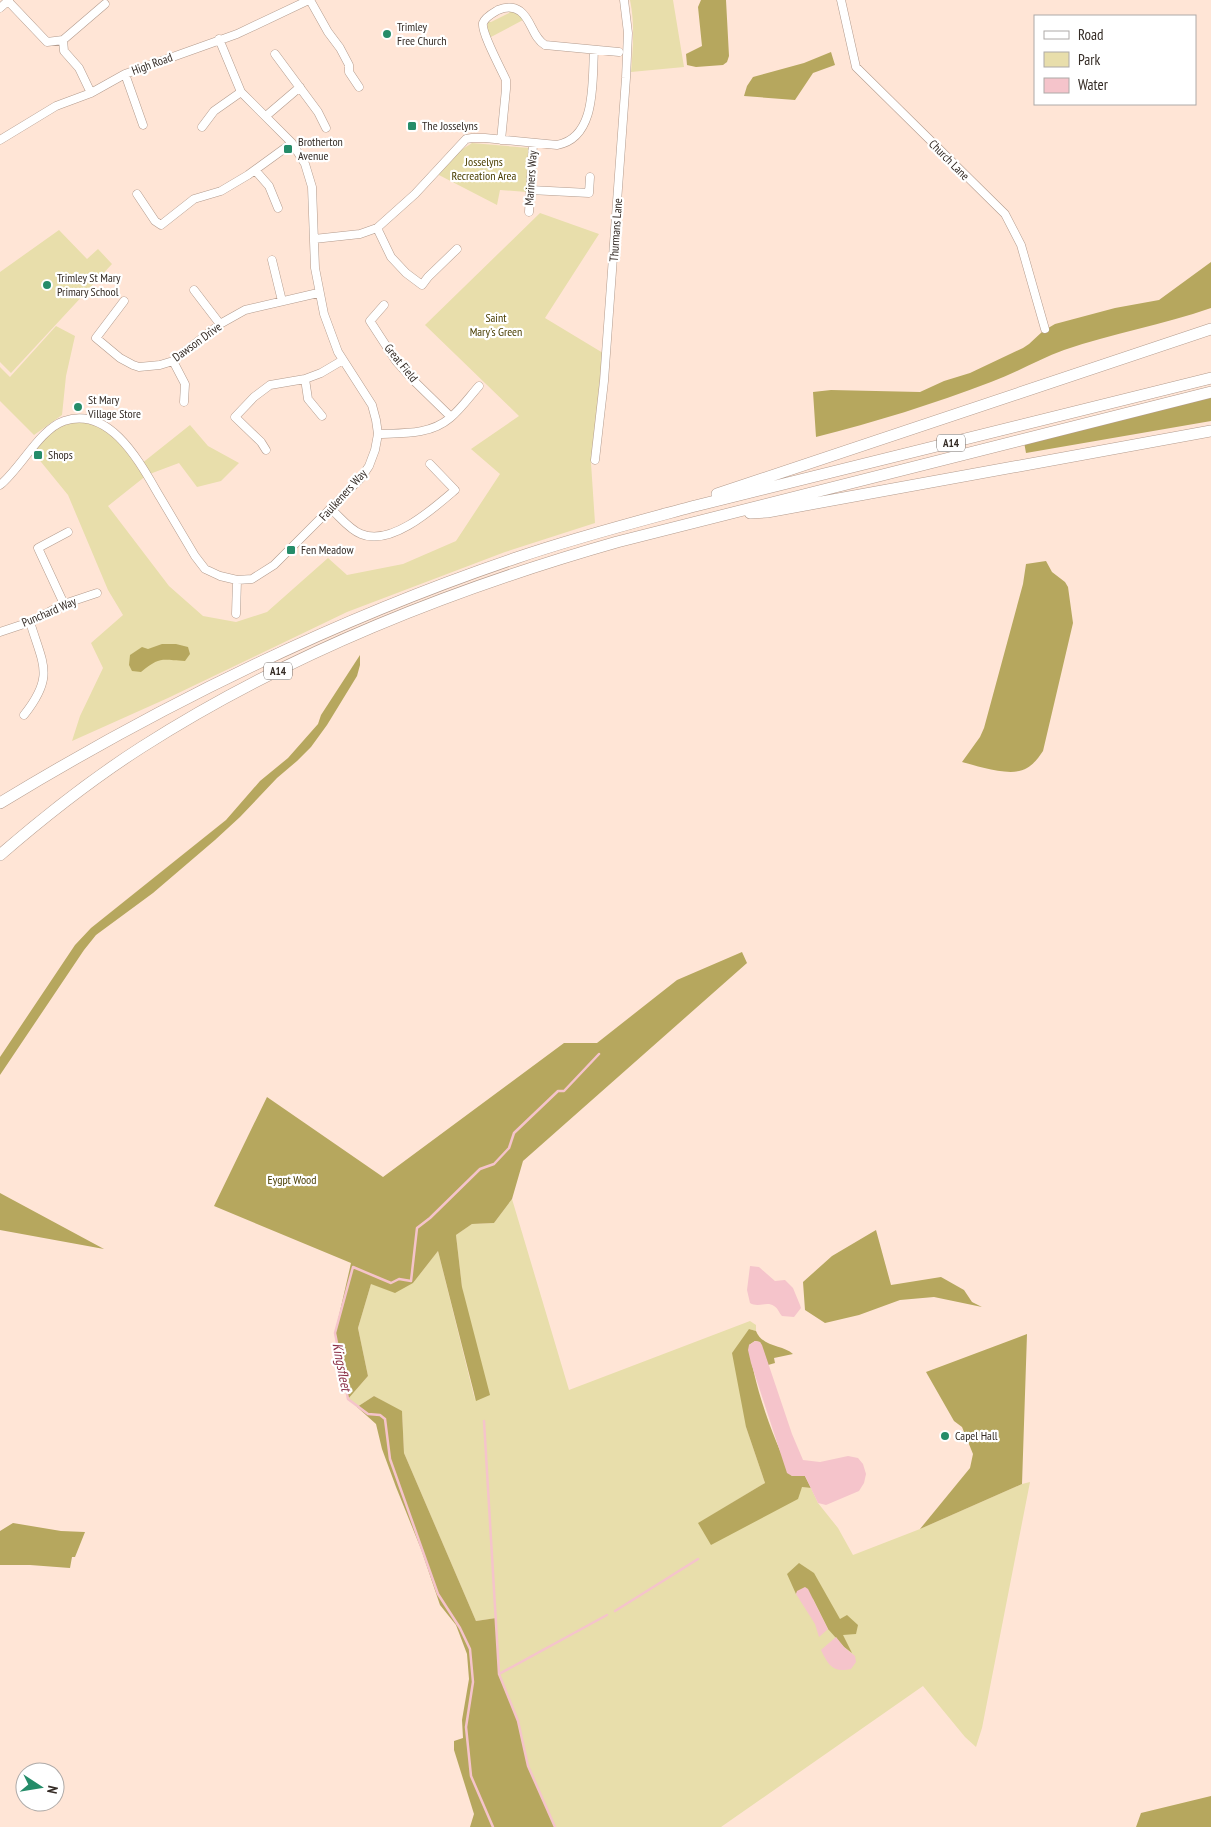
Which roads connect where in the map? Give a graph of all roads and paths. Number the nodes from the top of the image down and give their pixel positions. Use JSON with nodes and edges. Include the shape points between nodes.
{"nodes":[{"id":1,"x":310,"y":0,"type":"edge"},
{"id":2,"x":624,"y":0,"type":"edge"},
{"id":3,"x":841,"y":0,"type":"edge"},
{"id":4,"x":9,"y":1,"type":"edge"},
{"id":5,"x":105,"y":4,"type":"dead end"},
{"id":6,"x":0,"y":8,"type":"edge"},
{"id":7,"x":219,"y":39,"type":"junction"},
{"id":8,"x":63,"y":40,"type":"junction"},
{"id":9,"x":594,"y":50,"type":"junction"},
{"id":10,"x":619,"y":52,"type":"dead end"},
{"id":11,"x":275,"y":54,"type":"dead end"},
{"id":12,"x":125,"y":74,"type":"junction"},
{"id":13,"x":300,"y":87,"type":"junction"},
{"id":14,"x":359,"y":87,"type":"dead end"},
{"id":15,"x":241,"y":92,"type":"junction"},
{"id":16,"x":91,"y":93,"type":"junction"},
{"id":17,"x":266,"y":116,"type":"junction"},
{"id":18,"x":143,"y":125,"type":"dead end"},
{"id":19,"x":202,"y":127,"type":"dead end"},
{"id":20,"x":326,"y":128,"type":"dead end"},
{"id":21,"x":0,"y":140,"type":"edge"},
{"id":22,"x":501,"y":140,"type":"junction"},
{"id":23,"x":292,"y":143,"type":"junction"},
{"id":24,"x":533,"y":144,"type":"junction"},
{"id":25,"x":255,"y":170,"type":"junction"},
{"id":26,"x":590,"y":177,"type":"dead end"},
{"id":27,"x":530,"y":190,"type":"junction"},
{"id":28,"x":137,"y":194,"type":"dead end"},
{"id":29,"x":278,"y":208,"type":"dead end"},
{"id":30,"x":529,"y":212,"type":"dead end"},
{"id":31,"x":377,"y":228,"type":"junction"},
{"id":32,"x":314,"y":239,"type":"junction"},
{"id":33,"x":457,"y":249,"type":"dead end"},
{"id":34,"x":272,"y":260,"type":"dead end"},
{"id":35,"x":194,"y":290,"type":"dead end"},
{"id":36,"x":318,"y":293,"type":"junction"},
{"id":37,"x":282,"y":300,"type":"junction"},
{"id":38,"x":124,"y":301,"type":"dead end"},
{"id":39,"x":384,"y":305,"type":"dead end"},
{"id":40,"x":220,"y":324,"type":"junction"},
{"id":41,"x":1045,"y":329,"type":"dead end"},
{"id":42,"x":1211,"y":329,"type":"edge"},
{"id":43,"x":173,"y":360,"type":"junction"},
{"id":44,"x":343,"y":360,"type":"junction"},
{"id":45,"x":305,"y":378,"type":"junction"},
{"id":46,"x":1211,"y":378,"type":"edge"},
{"id":47,"x":480,"y":386,"type":"dead end"},
{"id":48,"x":1211,"y":392,"type":"edge"},
{"id":49,"x":184,"y":402,"type":"dead end"},
{"id":50,"x":322,"y":416,"type":"dead end"},
{"id":51,"x":451,"y":417,"type":"junction"},
{"id":52,"x":1211,"y":431,"type":"edge"},
{"id":53,"x":378,"y":434,"type":"junction"},
{"id":54,"x":266,"y":450,"type":"dead end"},
{"id":55,"x":595,"y":460,"type":"dead end"},
{"id":56,"x":430,"y":464,"type":"dead end"},
{"id":57,"x":0,"y":485,"type":"edge"},
{"id":58,"x":691,"y":507,"type":"junction"},
{"id":59,"x":331,"y":509,"type":"junction"},
{"id":60,"x":734,"y":513,"type":"junction"},
{"id":61,"x":68,"y":532,"type":"dead end"},
{"id":62,"x":237,"y":580,"type":"junction"},
{"id":63,"x":97,"y":593,"type":"dead end"},
{"id":64,"x":64,"y":604,"type":"junction"},
{"id":65,"x":236,"y":614,"type":"dead end"},
{"id":66,"x":30,"y":622,"type":"junction"},
{"id":67,"x":0,"y":632,"type":"edge"},
{"id":68,"x":24,"y":715,"type":"dead end"},
{"id":69,"x":0,"y":803,"type":"edge"},
{"id":70,"x":0,"y":855,"type":"edge"}],
"edges":[{"from":1,"to":7,"type":"street","name":"High Road"},
{"from":1,"to":14,"type":"street","via":[[340,48]]},
{"from":2,"to":55,"type":"street","name":"Thurmans Lane","via":[[628,33],[626,78],[604,381]]},
{"from":3,"to":41,"type":"street","name":"Church Lane","via":[[856,67],[1005,214],[1021,245]]},
{"from":4,"to":6,"type":"street"},
{"from":4,"to":8,"type":"street","via":[[47,42]]},
{"from":5,"to":8,"type":"street"},
{"from":7,"to":12,"type":"street","name":"High Road"},
{"from":7,"to":15,"type":"street","name":"Faulkeners Way"},
{"from":8,"to":16,"type":"street","via":[[64,51],[78,68]]},
{"from":9,"to":10,"type":"street"},
{"from":9,"to":22,"type":"street","via":[[539,41],[526,18],[514,8],[507,7],[488,16],[484,32],[506,80]]},
{"from":9,"to":24,"type":"street","via":[[589,115],[582,131],[566,144]]},
{"from":11,"to":13,"type":"street"},
{"from":12,"to":16,"type":"street","name":"High Road"},
{"from":12,"to":18,"type":"street"},
{"from":13,"to":17,"type":"street"},
{"from":13,"to":20,"type":"street"},
{"from":15,"to":17,"type":"street","name":"Faulkeners Way"},
{"from":15,"to":19,"type":"street","via":[[214,111]]},
{"from":16,"to":21,"type":"street","name":"High Road","via":[[56,106]]},
{"from":17,"to":23,"type":"street","name":"Faulkeners Way"},
{"from":22,"to":24,"type":"street"},
{"from":22,"to":31,"type":"street","via":[[466,139],[415,194]]},
{"from":23,"to":25,"type":"street"},
{"from":23,"to":32,"type":"street","name":"Faulkeners Way","via":[[312,187]]},
{"from":24,"to":27,"type":"street","name":"Mariners Way"},
{"from":25,"to":28,"type":"street","via":[[221,191],[194,199],[161,225],[155,222]]},
{"from":25,"to":29,"type":"street","via":[[269,186]]},
{"from":26,"to":27,"type":"street","via":[[589,193]]},
{"from":27,"to":30,"type":"street","name":"Mariners Way"},
{"from":31,"to":32,"type":"street","via":[[360,234]]},
{"from":31,"to":33,"type":"street","via":[[391,257],[422,285]]},
{"from":32,"to":36,"type":"street","name":"Faulkeners Way"},
{"from":34,"to":37,"type":"street"},
{"from":35,"to":40,"type":"street"},
{"from":36,"to":37,"type":"street","name":"Dawson Drive"},
{"from":36,"to":44,"type":"street","name":"Faulkeners Way","via":[[330,333]]},
{"from":37,"to":40,"type":"street","name":"Dawson Drive","via":[[245,310]]},
{"from":38,"to":43,"type":"street","name":"Dawson Drive","via":[[96,338],[120,358],[140,367],[160,366]]},
{"from":39,"to":51,"type":"street","name":"Great Field","via":[[370,321],[396,361]]},
{"from":40,"to":43,"type":"street","name":"Dawson Drive"},
{"from":42,"to":58,"type":"highway","number":"A14","via":[[717,494]]},
{"from":43,"to":49,"type":"street","via":[[185,384]]},
{"from":44,"to":45,"type":"street"},
{"from":44,"to":53,"type":"street","name":"Faulkeners Way","via":[[372,405]]},
{"from":45,"to":50,"type":"street","via":[[308,399]]},
{"from":45,"to":54,"type":"street","via":[[270,385],[235,417]]},
{"from":46,"to":58,"type":"highway","number":"A14"},
{"from":47,"to":51,"type":"street"},
{"from":48,"to":60,"type":"highway","number":"A14"},
{"from":51,"to":53,"type":"street","via":[[431,430]]},
{"from":52,"to":60,"type":"highway","number":"A14","via":[[767,512]]},
{"from":53,"to":59,"type":"street","name":"Faulkeners Way","via":[[369,466]]},
{"from":56,"to":59,"type":"street","via":[[456,490],[426,514],[393,533],[370,537],[359,534]]},
{"from":57,"to":62,"type":"street","via":[[44,436],[64,421],[80,419],[101,424],[126,443],[205,569]]},
{"from":58,"to":69,"type":"highway","number":"A14","via":[[517,558],[314,638],[149,718]]},
{"from":59,"to":62,"type":"street","name":"Faulkeners Way","via":[[274,565],[252,579]]},
{"from":60,"to":70,"type":"highway","number":"A14","via":[[617,542],[512,574],[374,627],[279,670],[141,747],[47,815]]},
{"from":61,"to":64,"type":"street","via":[[38,548]]},
{"from":62,"to":65,"type":"street"},
{"from":63,"to":64,"type":"street","name":"Punchard Way"},
{"from":64,"to":66,"type":"street","name":"Punchard Way"},
{"from":66,"to":67,"type":"street","name":"Punchard Way"},
{"from":66,"to":68,"type":"street","via":[[44,670],[36,700]]}]}
